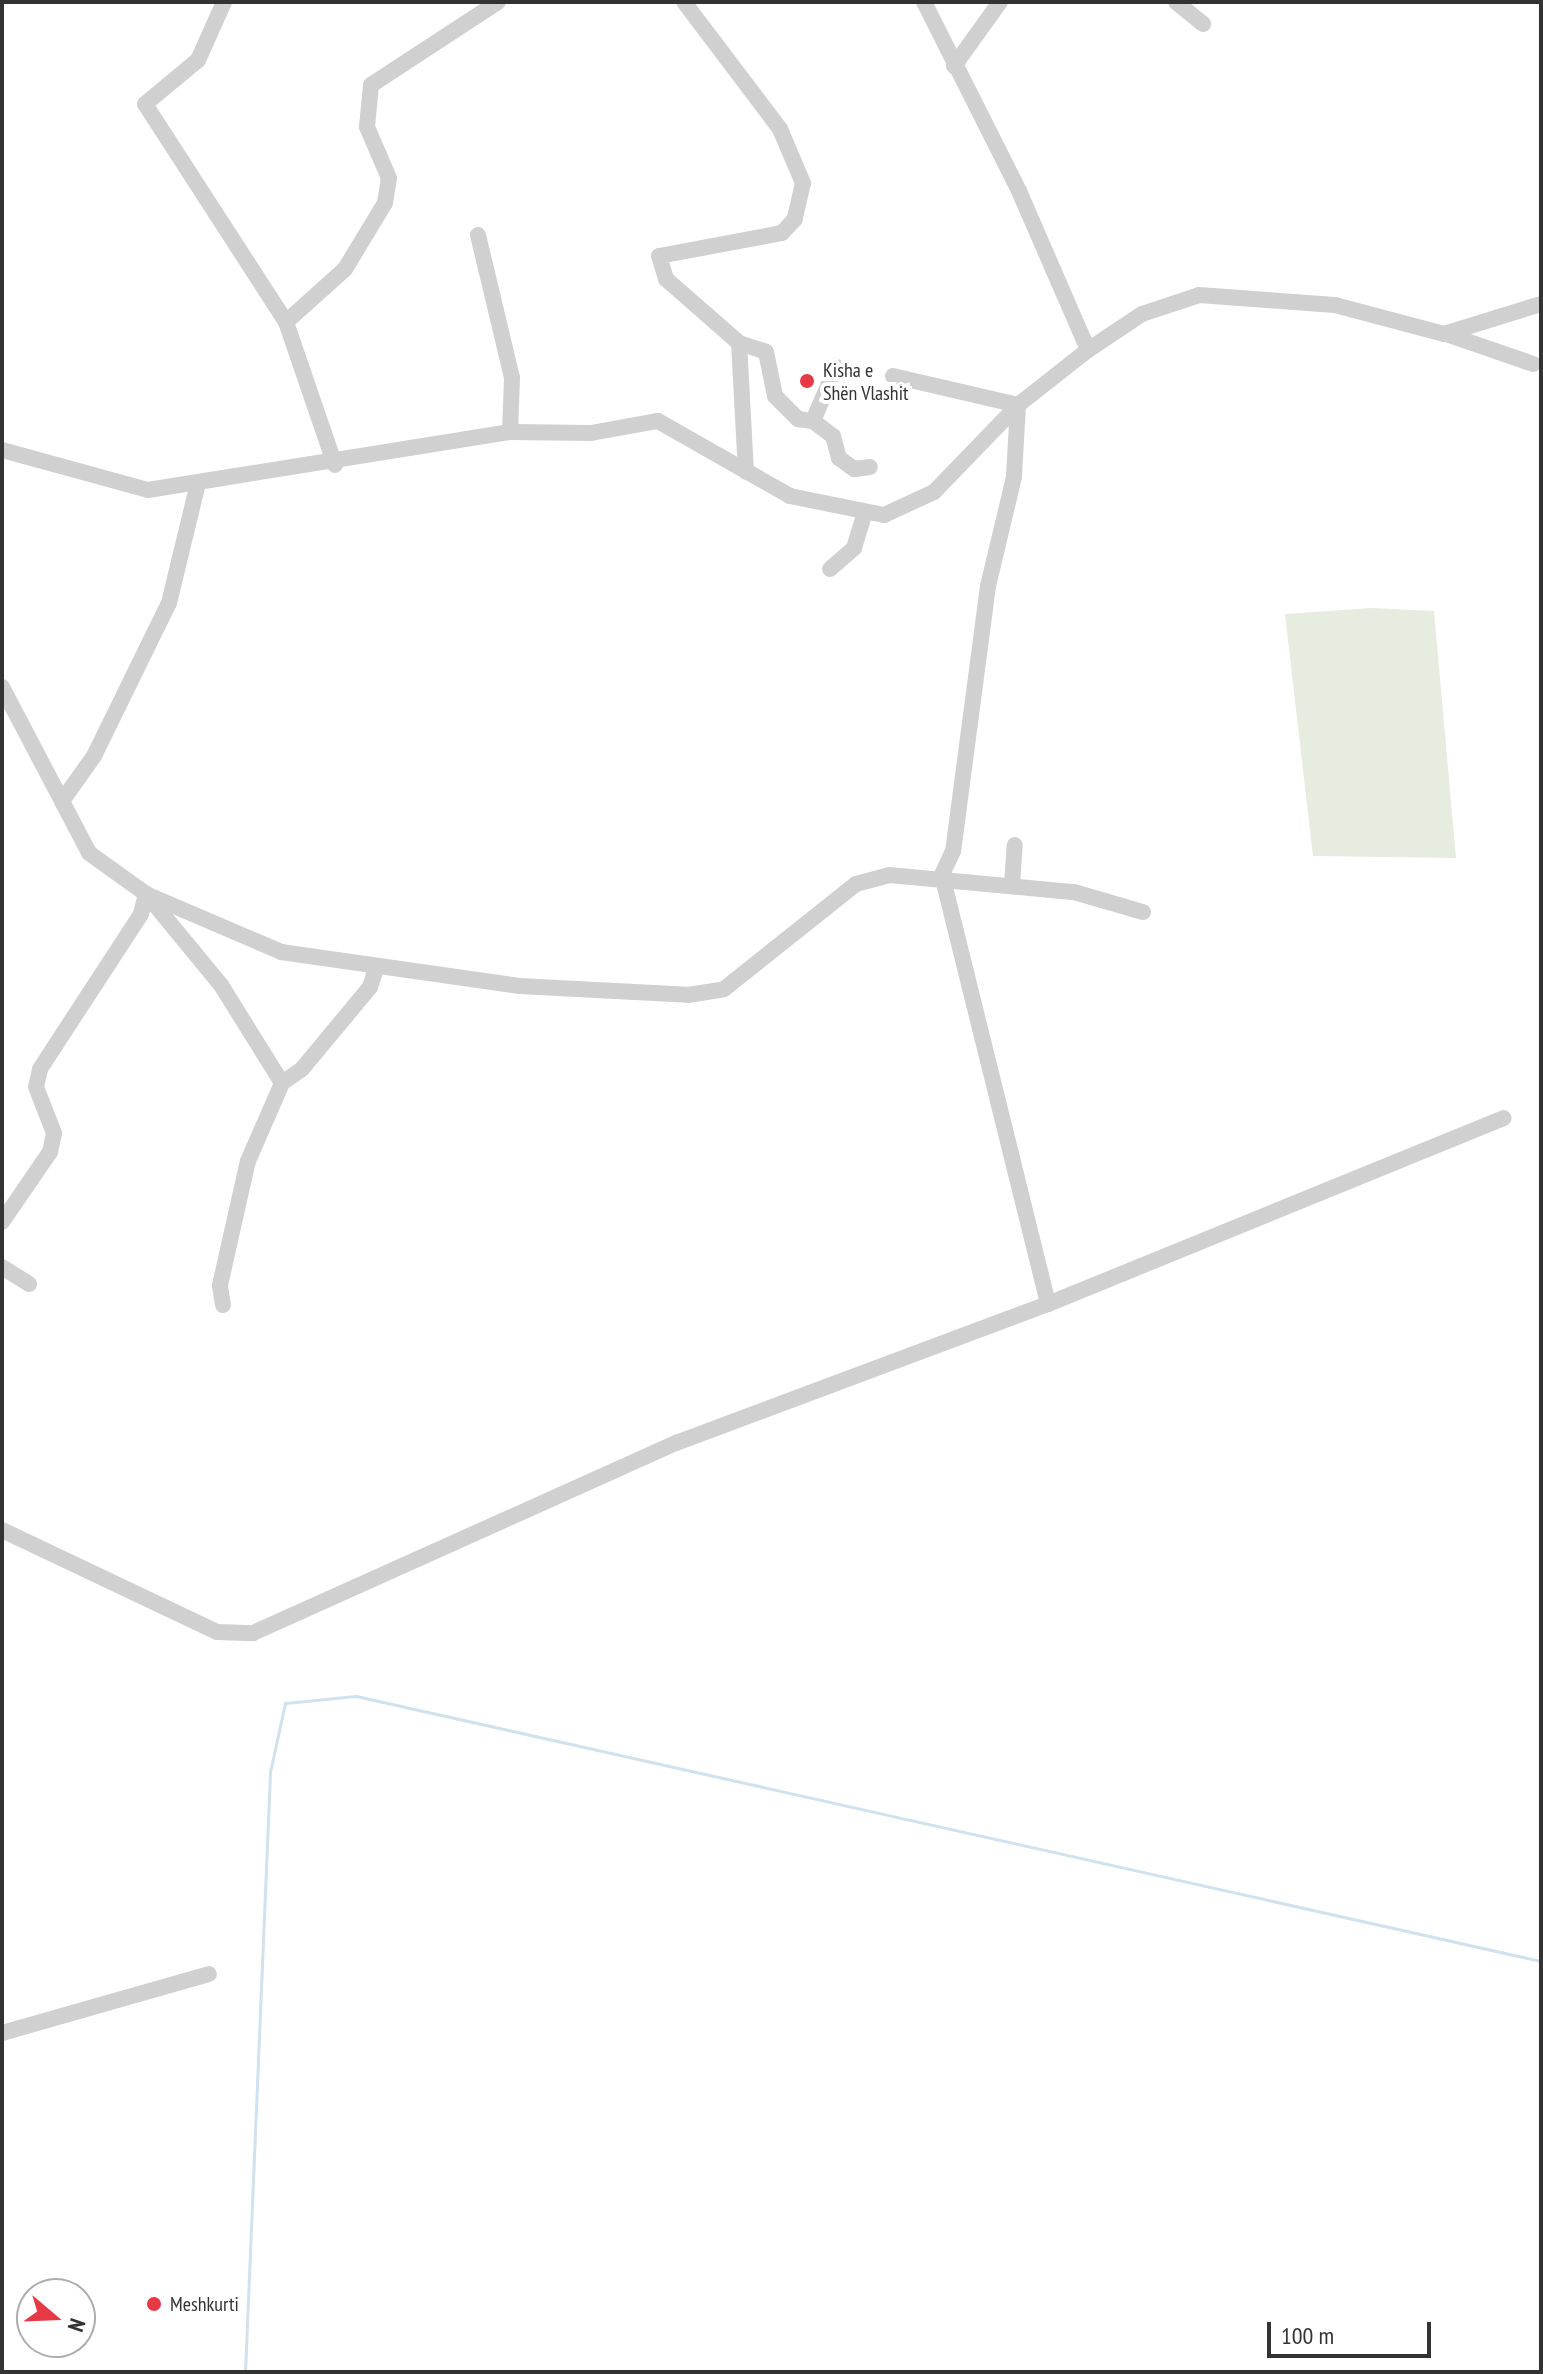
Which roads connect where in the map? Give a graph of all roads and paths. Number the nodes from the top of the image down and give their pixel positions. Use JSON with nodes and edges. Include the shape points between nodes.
{"nodes":[{"id":1,"x":224,"y":2,"type":"edge"},
{"id":2,"x":498,"y":2,"type":"edge"},
{"id":3,"x":684,"y":2,"type":"edge"},
{"id":4,"x":924,"y":2,"type":"edge"},
{"id":5,"x":1000,"y":2,"type":"edge"},
{"id":6,"x":1176,"y":2,"type":"edge"},
{"id":7,"x":1203,"y":24,"type":"dead end"},
{"id":8,"x":954,"y":66,"type":"junction"},
{"id":9,"x":478,"y":235,"type":"dead end"},
{"id":10,"x":1541,"y":304,"type":"edge"},
{"id":11,"x":286,"y":322,"type":"junction"},
{"id":12,"x":1444,"y":334,"type":"junction"},
{"id":13,"x":739,"y":343,"type":"junction"},
{"id":14,"x":1088,"y":350,"type":"junction"},
{"id":15,"x":1533,"y":364,"type":"dead end"},
{"id":16,"x":836,"y":367,"type":"dead end"},
{"id":17,"x":893,"y":376,"type":"dead end"},
{"id":18,"x":1018,"y":405,"type":"junction"},
{"id":19,"x":813,"y":421,"type":"junction"},
{"id":20,"x":510,"y":432,"type":"junction"},
{"id":21,"x":2,"y":450,"type":"edge"},
{"id":22,"x":335,"y":465,"type":"junction"},
{"id":23,"x":870,"y":467,"type":"dead end"},
{"id":24,"x":746,"y":472,"type":"junction"},
{"id":25,"x":197,"y":487,"type":"junction"},
{"id":26,"x":864,"y":515,"type":"junction"},
{"id":27,"x":830,"y":569,"type":"dead end"},
{"id":28,"x":2,"y":687,"type":"edge"},
{"id":29,"x":62,"y":801,"type":"junction"},
{"id":30,"x":1015,"y":845,"type":"dead end"},
{"id":31,"x":942,"y":875,"type":"junction"},
{"id":32,"x":1012,"y":884,"type":"junction"},
{"id":33,"x":146,"y":894,"type":"junction"},
{"id":34,"x":1143,"y":912,"type":"dead end"},
{"id":35,"x":376,"y":969,"type":"junction"},
{"id":36,"x":282,"y":1083,"type":"junction"},
{"id":37,"x":1504,"y":1118,"type":"dead end"},
{"id":38,"x":2,"y":1222,"type":"edge"},
{"id":39,"x":2,"y":1267,"type":"edge"},
{"id":40,"x":29,"y":1284,"type":"dead end"},
{"id":41,"x":1048,"y":1304,"type":"junction"},
{"id":42,"x":223,"y":1305,"type":"dead end"},
{"id":43,"x":2,"y":1530,"type":"edge"},
{"id":44,"x":209,"y":1974,"type":"dead end"},
{"id":45,"x":2,"y":2033,"type":"edge"}],
"edges":[{"from":1,"to":11,"type":"street","via":[[198,60],[145,104]]},
{"from":2,"to":11,"type":"street","via":[[371,85],[367,127],[389,178],[385,203],[345,269]]},
{"from":3,"to":13,"type":"street","via":[[780,129],[803,183],[795,219],[782,233],[659,256],[666,279]]},
{"from":4,"to":8,"type":"street"},
{"from":5,"to":8,"type":"street"},
{"from":6,"to":7,"type":"street"},
{"from":8,"to":14,"type":"street","via":[[1019,191]]},
{"from":9,"to":20,"type":"street","via":[[512,378]]},
{"from":10,"to":12,"type":"street"},
{"from":11,"to":22,"type":"street"},
{"from":12,"to":14,"type":"street","via":[[1335,305],[1199,295],[1142,314]]},
{"from":12,"to":15,"type":"street"},
{"from":13,"to":19,"type":"street","via":[[766,352],[782,410]]},
{"from":13,"to":24,"type":"street"},
{"from":14,"to":18,"type":"street"},
{"from":16,"to":19,"type":"street"},
{"from":17,"to":18,"type":"street"},
{"from":18,"to":26,"type":"street","via":[[934,492],[908,508]]},
{"from":18,"to":31,"type":"street","via":[[1014,477],[988,586],[953,851]]},
{"from":19,"to":23,"type":"street","via":[[833,436],[839,458],[854,469]]},
{"from":20,"to":22,"type":"street"},
{"from":20,"to":24,"type":"street","via":[[591,433],[658,421]]},
{"from":21,"to":25,"type":"street","via":[[108,483]]},
{"from":22,"to":25,"type":"street"},
{"from":24,"to":26,"type":"street","via":[[790,496]]},
{"from":25,"to":29,"type":"street","via":[[169,603],[94,756]]},
{"from":26,"to":27,"type":"street","via":[[854,548]]},
{"from":28,"to":29,"type":"street"},
{"from":29,"to":33,"type":"street","via":[[89,853]]},
{"from":30,"to":32,"type":"street"},
{"from":31,"to":32,"type":"street","via":[[970,886]]},
{"from":31,"to":35,"type":"street","via":[[889,875],[856,884],[741,977],[707,993],[519,986]]},
{"from":31,"to":41,"type":"street"},
{"from":32,"to":34,"type":"street"},
{"from":33,"to":35,"type":"street","via":[[281,952]]},
{"from":33,"to":36,"type":"street","via":[[221,985]]},
{"from":33,"to":38,"type":"street","via":[[141,914],[40,1069],[36,1087],[54,1133],[50,1152]]},
{"from":35,"to":36,"type":"street","via":[[370,987]]},
{"from":36,"to":42,"type":"street","via":[[248,1161],[220,1285]]},
{"from":37,"to":41,"type":"street"},
{"from":39,"to":40,"type":"street"},
{"from":41,"to":43,"type":"street","via":[[676,1443],[244,1635],[217,1632]]},
{"from":44,"to":45,"type":"street"}]}
